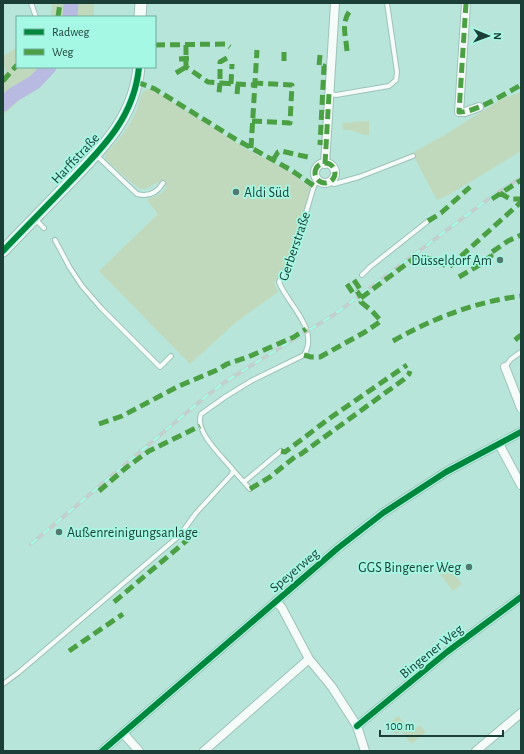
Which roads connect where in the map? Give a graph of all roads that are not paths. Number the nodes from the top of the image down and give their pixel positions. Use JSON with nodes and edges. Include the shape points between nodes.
{"nodes":[{"id":1,"x":31,"y":3,"type":"edge"},
{"id":2,"x":140,"y":3,"type":"edge"},
{"id":3,"x":335,"y":3,"type":"edge"},
{"id":4,"x":387,"y":3,"type":"edge"},
{"id":5,"x":466,"y":3,"type":"edge"},
{"id":6,"x":36,"y":16,"type":"edge"},
{"id":7,"x":140,"y":16,"type":"edge"},
{"id":8,"x":139,"y":68,"type":"edge"},
{"id":9,"x":329,"y":94,"type":"junction"},
{"id":10,"x":479,"y":107,"type":"dead end"},
{"id":11,"x":96,"y":155,"type":"junction"},
{"id":12,"x":413,"y":156,"type":"dead end"},
{"id":13,"x":325,"y":164,"type":"junction"},
{"id":14,"x":318,"y":180,"type":"junction"},
{"id":15,"x":330,"y":182,"type":"junction"},
{"id":16,"x":163,"y":183,"type":"dead end"},
{"id":17,"x":34,"y":218,"type":"junction"},
{"id":18,"x":428,"y":221,"type":"dead end"},
{"id":19,"x":44,"y":228,"type":"dead end"},
{"id":20,"x":55,"y":240,"type":"dead end"},
{"id":21,"x":3,"y":251,"type":"edge"},
{"id":22,"x":362,"y":275,"type":"dead end"},
{"id":23,"x":521,"y":352,"type":"edge"},
{"id":24,"x":171,"y":356,"type":"dead end"},
{"id":25,"x":505,"y":367,"type":"joint"},
{"id":26,"x":521,"y":408,"type":"edge"},
{"id":27,"x":521,"y":432,"type":"edge"},
{"id":28,"x":499,"y":444,"type":"junction"},
{"id":29,"x":281,"y":452,"type":"dead end"},
{"id":30,"x":233,"y":470,"type":"junction"},
{"id":31,"x":244,"y":482,"type":"junction"},
{"id":32,"x":521,"y":485,"type":"edge"},
{"id":33,"x":250,"y":489,"type":"dead end"},
{"id":34,"x":521,"y":597,"type":"edge"},
{"id":35,"x":276,"y":601,"type":"junction"},
{"id":36,"x":309,"y":659,"type":"junction"},
{"id":37,"x":3,"y":684,"type":"edge"},
{"id":38,"x":521,"y":713,"type":"edge"},
{"id":39,"x":357,"y":726,"type":"junction"},
{"id":40,"x":123,"y":733,"type":"junction"},
{"id":41,"x":102,"y":751,"type":"edge"},
{"id":42,"x":139,"y":751,"type":"edge"},
{"id":43,"x":204,"y":751,"type":"edge"},
{"id":44,"x":365,"y":751,"type":"edge"},
{"id":45,"x":476,"y":751,"type":"edge"}],
"edges":[{"from":1,"to":6,"type":"lane"},
{"from":2,"to":7,"type":"street"},
{"from":3,"to":9,"type":"street","name":"Gerberstraße"},
{"from":4,"to":9,"type":"lane","via":[[396,80],[389,86]]},
{"from":5,"to":10,"type":"street","via":[[459,112]]},
{"from":8,"to":11,"type":"street","name":"Harffstraße","via":[[135,91],[124,117]]},
{"from":9,"to":13,"type":"street","name":"Gerberstraße"},
{"from":11,"to":16,"type":"lane","via":[[137,194],[156,192]]},
{"from":11,"to":17,"type":"street","name":"Harffstraße"},
{"from":12,"to":15,"type":"lane","via":[[359,177],[334,184]]},
{"from":13,"to":14,"type":"street","name":"Gerberstraße","via":[[316,169]]},
{"from":13,"to":15,"type":"street","via":[[332,167],[334,172]]},
{"from":14,"to":15,"type":"street","via":[[323,183]]},
{"from":14,"to":30,"type":"lane","name":"Gerberstraße","via":[[294,253],[278,282],[302,320],[308,334],[309,346],[304,355],[244,385],[201,414],[199,418],[206,438]]},
{"from":17,"to":19,"type":"lane"},
{"from":17,"to":21,"type":"street","name":"Harffstraße"},
{"from":18,"to":22,"type":"lane"},
{"from":20,"to":24,"type":"lane","via":[[82,286],[160,367]]},
{"from":23,"to":25,"type":"lane"},
{"from":25,"to":26,"type":"street"},
{"from":27,"to":28,"type":"street","name":"Speyerweg"},
{"from":28,"to":32,"type":"street"},
{"from":28,"to":35,"type":"street","name":"Speyerweg","via":[[446,472],[383,513]]},
{"from":29,"to":31,"type":"lane"},
{"from":30,"to":31,"type":"lane"},
{"from":30,"to":37,"type":"lane","via":[[180,535]]},
{"from":31,"to":33,"type":"lane"},
{"from":34,"to":39,"type":"street","name":"Bingener Weg","via":[[447,652]]},
{"from":35,"to":36,"type":"street"},
{"from":35,"to":40,"type":"street","name":"Speyerweg"},
{"from":36,"to":39,"type":"street","via":[[332,687]]},
{"from":36,"to":43,"type":"street"},
{"from":38,"to":45,"type":"street"},
{"from":39,"to":44,"type":"street"},
{"from":40,"to":41,"type":"street","name":"Speyerweg"},
{"from":40,"to":42,"type":"street"}]}
